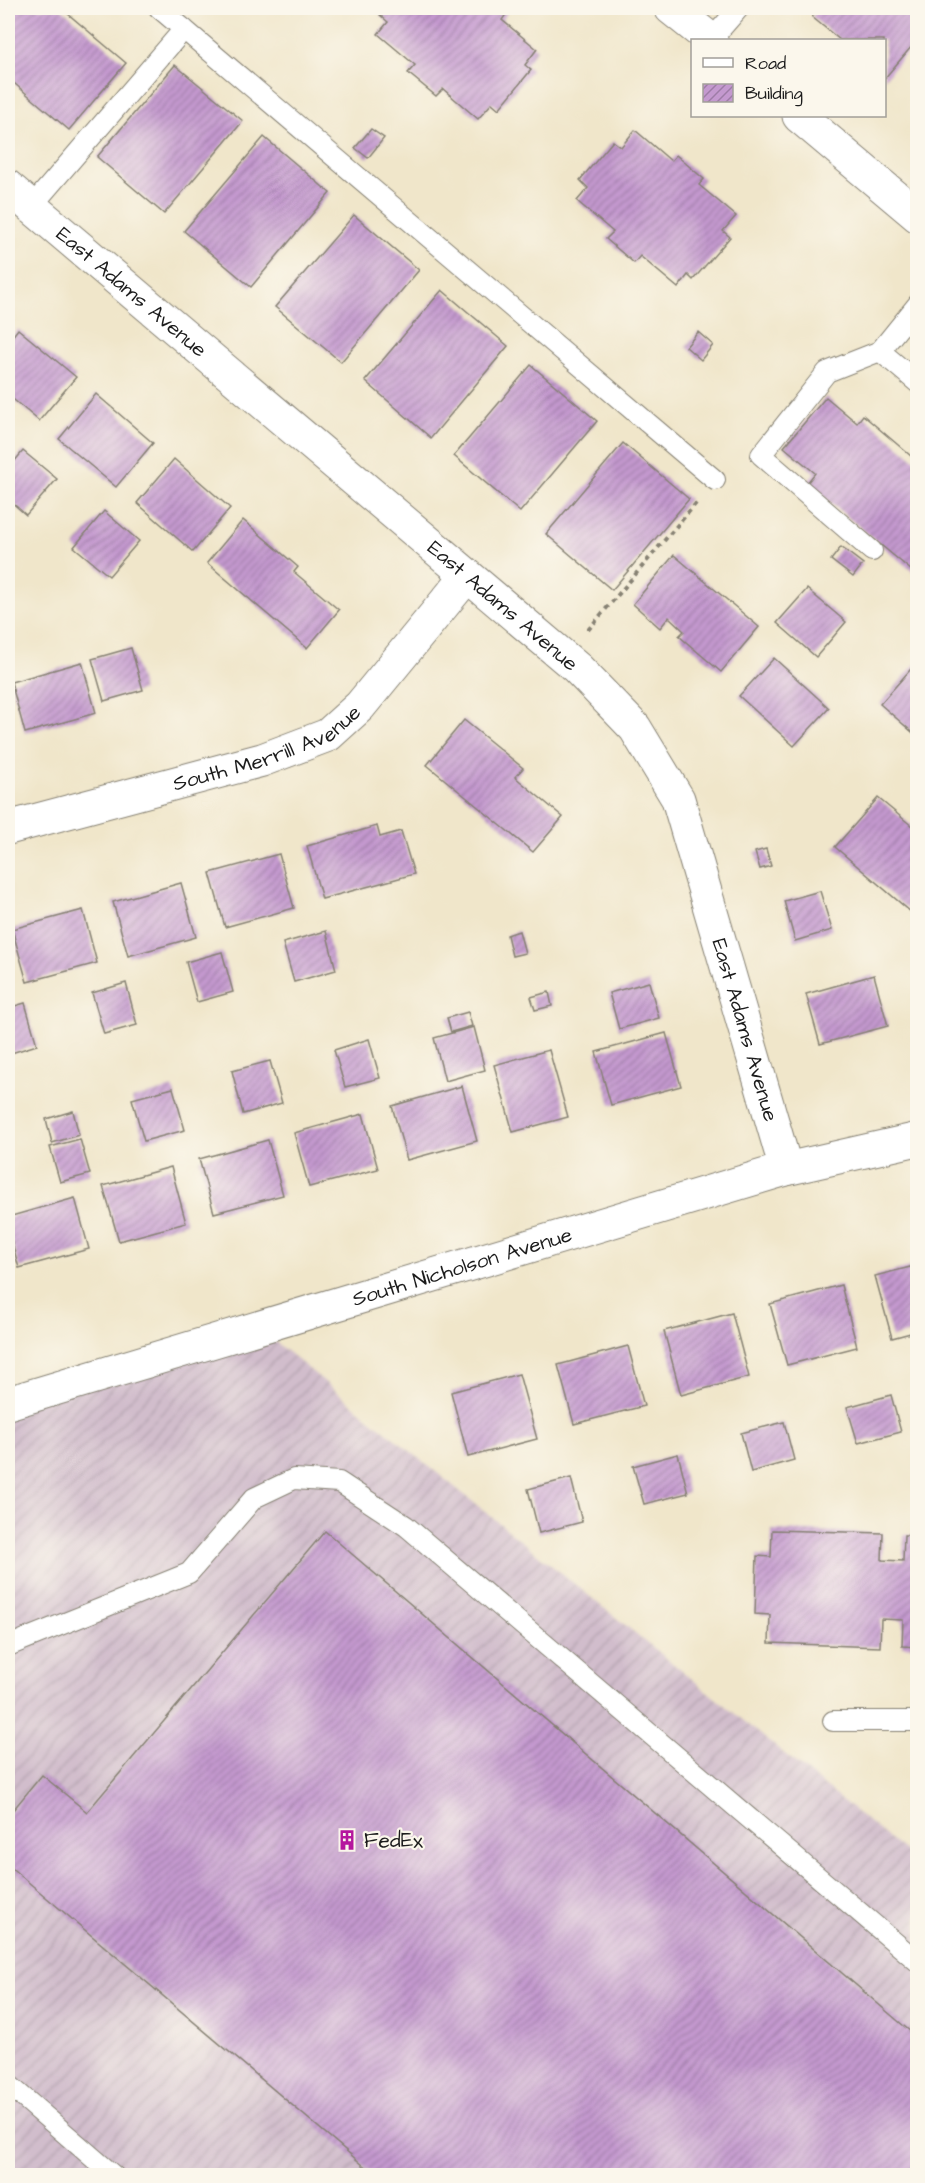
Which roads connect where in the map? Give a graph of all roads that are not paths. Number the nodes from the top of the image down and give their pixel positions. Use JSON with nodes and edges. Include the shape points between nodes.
{"nodes":[{"id":1,"x":159,"y":8,"type":"edge"},
{"id":2,"x":671,"y":8,"type":"edge"},
{"id":3,"x":739,"y":8,"type":"edge"},
{"id":4,"x":184,"y":29,"type":"junction"},
{"id":5,"x":710,"y":39,"type":"edge"},
{"id":6,"x":712,"y":39,"type":"edge"},
{"id":7,"x":800,"y":117,"type":"edge"},
{"id":8,"x":19,"y":197,"type":"edge"},
{"id":9,"x":918,"y":216,"type":"edge"},
{"id":10,"x":918,"y":304,"type":"edge"},
{"id":11,"x":880,"y":351,"type":"junction"},
{"id":12,"x":918,"y":383,"type":"edge"},
{"id":13,"x":715,"y":480,"type":"road end"},
{"id":14,"x":872,"y":551,"type":"dead end"},
{"id":15,"x":466,"y":577,"type":"junction"},
{"id":16,"x":8,"y":828,"type":"edge"},
{"id":17,"x":918,"y":1139,"type":"edge"},
{"id":18,"x":786,"y":1168,"type":"junction"},
{"id":19,"x":8,"y":1403,"type":"edge"},
{"id":20,"x":8,"y":1646,"type":"edge"},
{"id":21,"x":833,"y":1720,"type":"dead end"},
{"id":22,"x":918,"y":1721,"type":"edge"},
{"id":23,"x":918,"y":1962,"type":"edge"},
{"id":24,"x":8,"y":2084,"type":"edge"},
{"id":25,"x":114,"y":2175,"type":"edge"}],
"edges":[{"from":1,"to":4,"type":"lane"},
{"from":2,"to":5,"type":"street"},
{"from":3,"to":6,"type":"lane"},
{"from":4,"to":8,"type":"lane"},
{"from":4,"to":13,"type":"lane"},
{"from":7,"to":9,"type":"street"},
{"from":8,"to":15,"type":"street","name":"East Adams Avenue"},
{"from":10,"to":11,"type":"lane"},
{"from":11,"to":12,"type":"lane"},
{"from":11,"to":14,"type":"lane","via":[[827,372],[761,455]]},
{"from":15,"to":16,"type":"street","name":"South Merrill Avenue","via":[[360,706],[328,735],[262,760]]},
{"from":15,"to":18,"type":"street","name":"East Adams Avenue","via":[[564,658],[635,728],[678,799]]},
{"from":17,"to":18,"type":"street","name":"South Nicholson Avenue"},
{"from":18,"to":19,"type":"street","name":"South Nicholson Avenue"},
{"from":20,"to":23,"type":"lane","via":[[189,1573],[254,1498],[294,1479],[339,1482],[406,1526]]},
{"from":21,"to":22,"type":"lane"},
{"from":24,"to":25,"type":"lane"}]}
